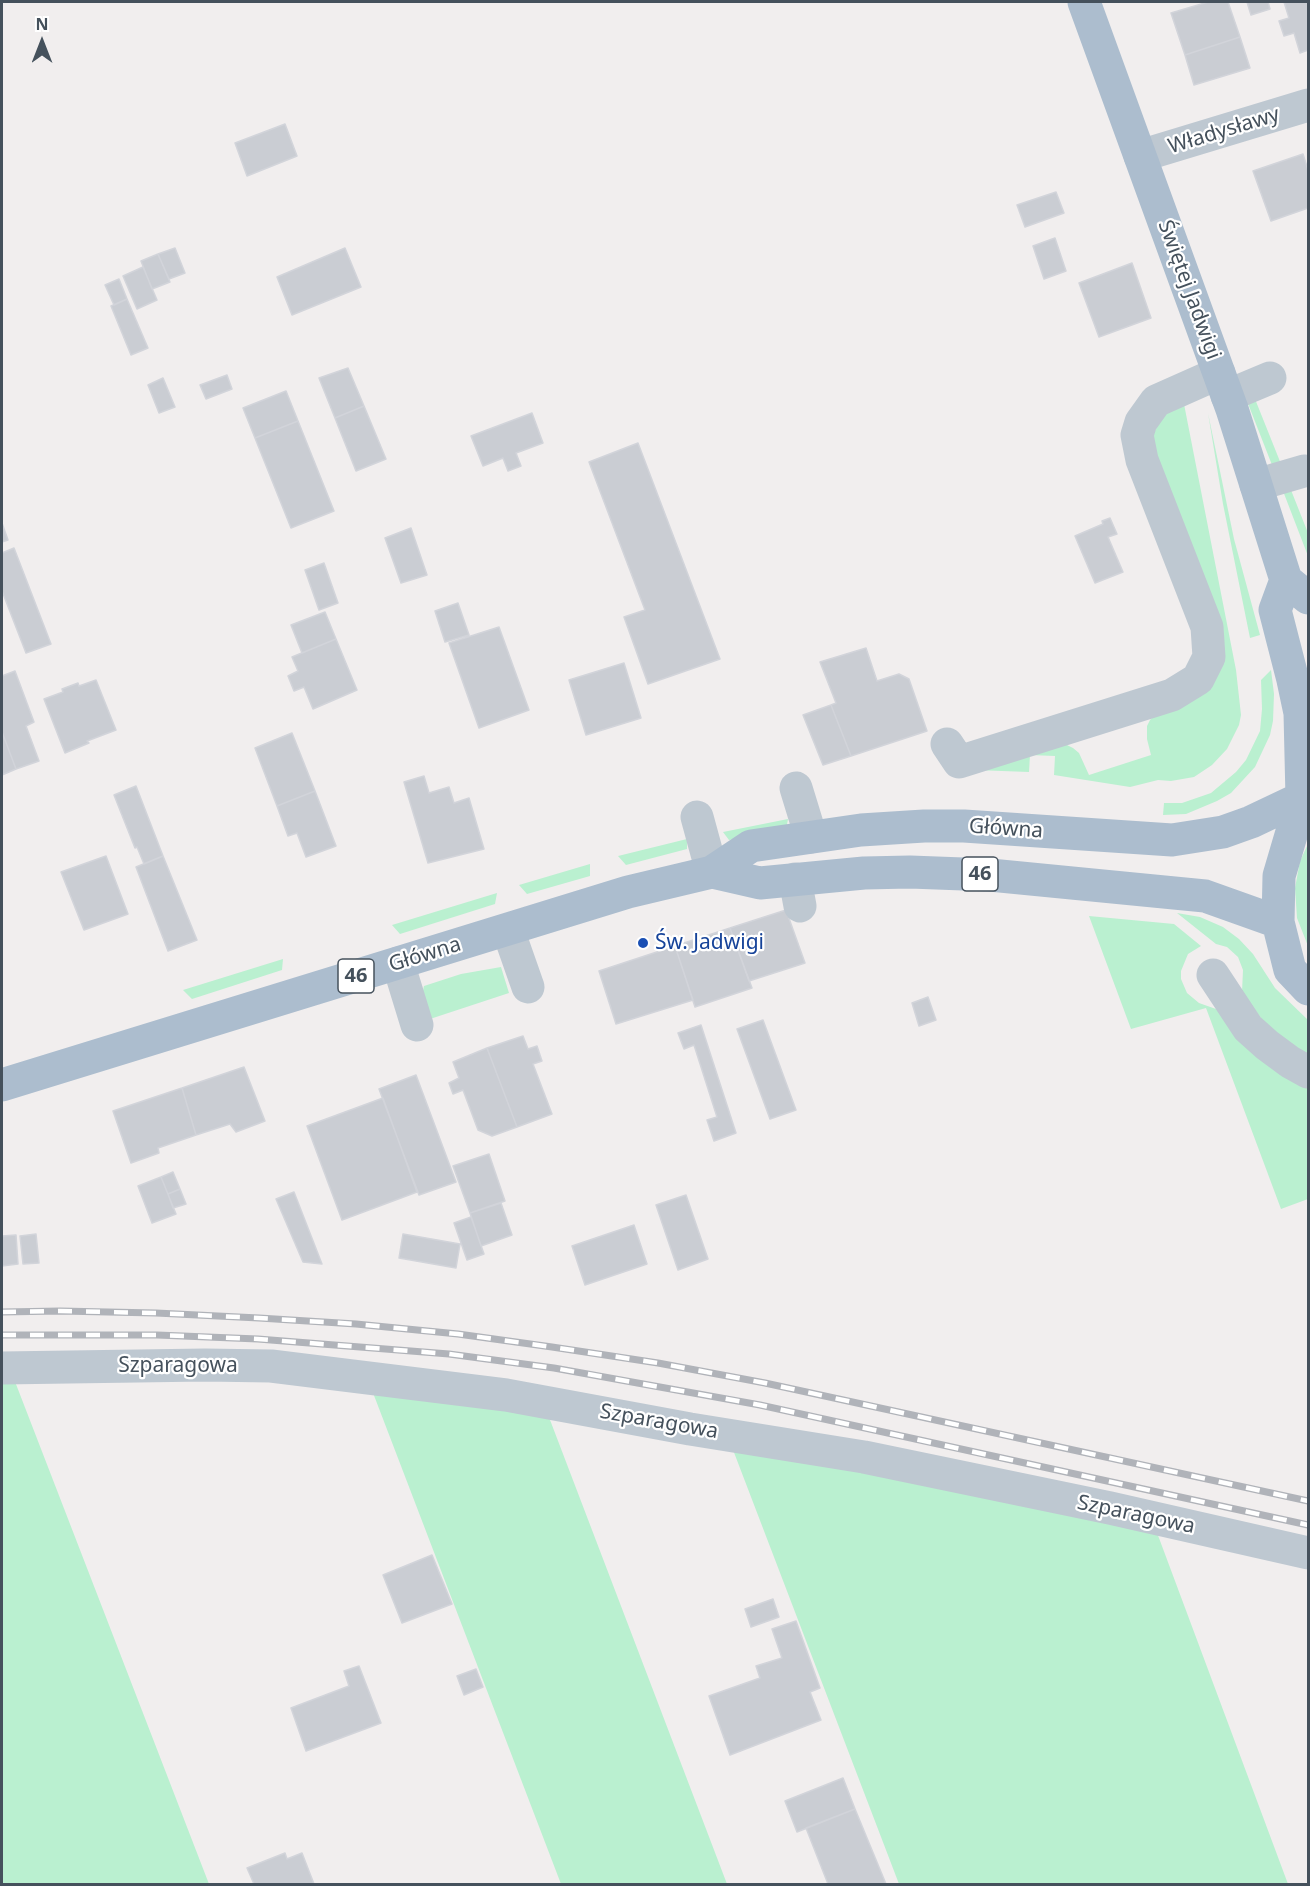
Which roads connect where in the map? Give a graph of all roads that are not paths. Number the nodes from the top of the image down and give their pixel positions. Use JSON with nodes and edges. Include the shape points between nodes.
{"nodes":[{"id":1,"x":1084,"y":2,"type":"edge"},
{"id":2,"x":1308,"y":105,"type":"edge"},
{"id":3,"x":1140,"y":156,"type":"junction"},
{"id":4,"x":1270,"y":378,"type":"dead end"},
{"id":5,"x":1223,"y":384,"type":"junction"},
{"id":6,"x":1304,"y":471,"type":"dead end"},
{"id":7,"x":1256,"y":485,"type":"junction"},
{"id":8,"x":1297,"y":589,"type":"edge"},
{"id":9,"x":948,"y":744,"type":"dead end"},
{"id":10,"x":796,"y":788,"type":"dead end"},
{"id":11,"x":1305,"y":796,"type":"edge"},
{"id":12,"x":698,"y":817,"type":"dead end"},
{"id":13,"x":811,"y":837,"type":"junction"},
{"id":14,"x":712,"y":872,"type":"junction"},
{"id":15,"x":1278,"y":922,"type":"junction"},
{"id":16,"x":508,"y":930,"type":"junction"},
{"id":17,"x":398,"y":963,"type":"junction"},
{"id":18,"x":1212,"y":975,"type":"dead end"},
{"id":19,"x":528,"y":987,"type":"dead end"},
{"id":20,"x":1308,"y":989,"type":"edge"},
{"id":21,"x":417,"y":1025,"type":"dead end"},
{"id":22,"x":1308,"y":1072,"type":"edge"},
{"id":23,"x":2,"y":1085,"type":"edge"},
{"id":24,"x":2,"y":1368,"type":"edge"},
{"id":25,"x":1308,"y":1553,"type":"edge"}],
"edges":[{"from":1,"to":3,"type":"main road","name":"Świętej Jadwigi"},
{"from":2,"to":3,"type":"street","name":"Władysławy"},
{"from":3,"to":5,"type":"main road","name":"Świętej Jadwigi"},
{"from":4,"to":5,"type":"street"},
{"from":5,"to":7,"type":"main road","name":"Świętej Jadwigi"},
{"from":5,"to":9,"type":"street","via":[[1156,402],[1141,422],[1137,435],[1142,460],[1207,627],[1209,657],[1198,679],[1172,695],[959,762]]},
{"from":6,"to":7,"type":"street"},
{"from":7,"to":8,"type":"main road","name":"Świętej Jadwigi"},
{"from":8,"to":11,"type":"main road","name":"Świętej Jadwigi","via":[[1275,610],[1300,713]]},
{"from":10,"to":13,"type":"street"},
{"from":11,"to":13,"type":"main road","name":"Główna","number":"46","via":[[1223,832],[1172,840],[964,826],[880,828]]},
{"from":11,"to":15,"type":"main road","name":"Świętej Jadwigi","via":[[1279,876]]},
{"from":12,"to":14,"type":"street"},
{"from":13,"to":14,"type":"main road","name":"Główna","number":"46","via":[[751,846]]},
{"from":14,"to":15,"type":"main road","name":"Główna","number":"46","via":[[797,892],[910,872],[990,875],[1205,896]]},
{"from":14,"to":16,"type":"main road","name":"Główna","number":"46","via":[[628,892]]},
{"from":15,"to":20,"type":"main road","name":"Świętej Jadwigi","via":[[1290,970]]},
{"from":16,"to":17,"type":"main road","name":"Główna","number":"46"},
{"from":16,"to":19,"type":"street"},
{"from":17,"to":21,"type":"street"},
{"from":17,"to":23,"type":"main road","name":"Główna","number":"46"},
{"from":18,"to":22,"type":"street","via":[[1248,1028],[1282,1057]]},
{"from":24,"to":25,"type":"street","name":"Szparagowa","via":[[271,1366],[506,1395],[864,1457]]}]}
